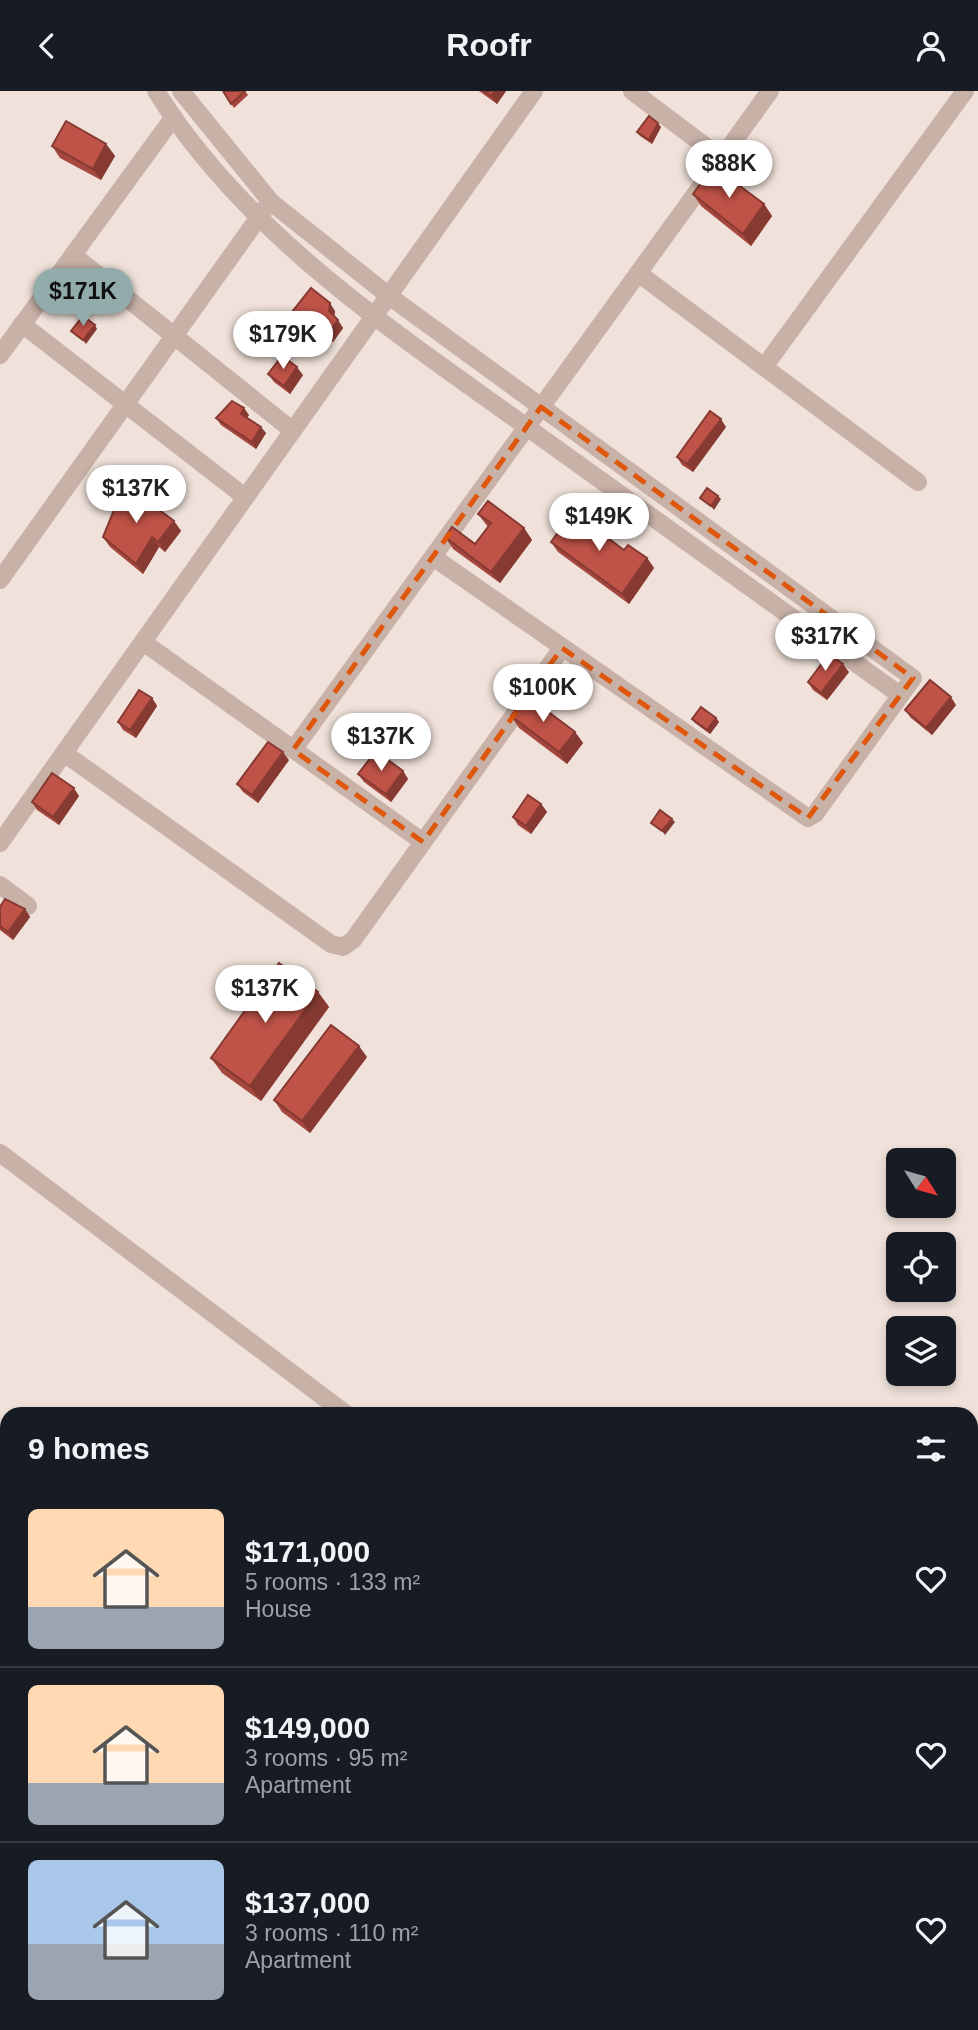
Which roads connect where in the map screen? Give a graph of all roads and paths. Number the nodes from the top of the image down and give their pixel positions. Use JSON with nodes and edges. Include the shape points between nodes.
{"nodes":[{"id":1,"x":156,"y":91,"type":"edge"},
{"id":2,"x":181,"y":91,"type":"edge"},
{"id":3,"x":534,"y":91,"type":"edge"},
{"id":4,"x":632,"y":91,"type":"edge"},
{"id":5,"x":770,"y":91,"type":"edge"},
{"id":6,"x":965,"y":91,"type":"edge"},
{"id":7,"x":173,"y":118,"type":"junction"},
{"id":8,"x":721,"y":158,"type":"junction"},
{"id":9,"x":271,"y":202,"type":"junction"},
{"id":10,"x":258,"y":217,"type":"junction"},
{"id":11,"x":73,"y":255,"type":"junction"},
{"id":12,"x":638,"y":273,"type":"junction"},
{"id":13,"x":388,"y":296,"type":"junction"},
{"id":14,"x":374,"y":316,"type":"junction"},
{"id":15,"x":22,"y":324,"type":"junction"},
{"id":16,"x":174,"y":336,"type":"junction"},
{"id":17,"x":0,"y":355,"type":"edge"},
{"id":18,"x":764,"y":367,"type":"junction"},
{"id":19,"x":125,"y":404,"type":"junction"},
{"id":20,"x":541,"y":407,"type":"junction"},
{"id":21,"x":527,"y":427,"type":"junction"},
{"id":22,"x":292,"y":431,"type":"junction"},
{"id":23,"x":918,"y":482,"type":"dead end"},
{"id":24,"x":245,"y":497,"type":"junction"},
{"id":25,"x":433,"y":557,"type":"junction"},
{"id":26,"x":0,"y":580,"type":"edge"},
{"id":27,"x":143,"y":642,"type":"junction"},
{"id":28,"x":562,"y":648,"type":"junction"},
{"id":29,"x":900,"y":695,"type":"junction"},
{"id":30,"x":293,"y":750,"type":"junction"},
{"id":31,"x":64,"y":753,"type":"junction"},
{"id":32,"x":423,"y":842,"type":"junction"},
{"id":33,"x":0,"y":843,"type":"edge"},
{"id":34,"x":0,"y":885,"type":"edge"},
{"id":35,"x":28,"y":906,"type":"dead end"},
{"id":36,"x":0,"y":1153,"type":"edge"},
{"id":37,"x":337,"y":1407,"type":"edge"}],
"edges":[{"from":1,"to":7,"type":"street"},
{"from":2,"to":9,"type":"street"},
{"from":3,"to":13,"type":"street"},
{"from":4,"to":8,"type":"street"},
{"from":5,"to":8,"type":"street"},
{"from":6,"to":18,"type":"street"},
{"from":7,"to":10,"type":"street"},
{"from":7,"to":11,"type":"street"},
{"from":8,"to":12,"type":"street"},
{"from":9,"to":10,"type":"street"},
{"from":9,"to":13,"type":"street"},
{"from":10,"to":14,"type":"street"},
{"from":10,"to":16,"type":"street"},
{"from":11,"to":15,"type":"street"},
{"from":11,"to":16,"type":"street"},
{"from":12,"to":18,"type":"street"},
{"from":12,"to":20,"type":"street"},
{"from":13,"to":14,"type":"street"},
{"from":13,"to":20,"type":"street"},
{"from":14,"to":21,"type":"street"},
{"from":14,"to":22,"type":"street"},
{"from":15,"to":17,"type":"street"},
{"from":15,"to":19,"type":"street"},
{"from":16,"to":19,"type":"street"},
{"from":16,"to":22,"type":"street"},
{"from":18,"to":23,"type":"street"},
{"from":19,"to":24,"type":"street"},
{"from":19,"to":26,"type":"street"},
{"from":20,"to":21,"type":"street"},
{"from":20,"to":29,"type":"street","via":[[913,678]]},
{"from":21,"to":25,"type":"street"},
{"from":21,"to":29,"type":"street"},
{"from":22,"to":24,"type":"street"},
{"from":24,"to":27,"type":"street"},
{"from":25,"to":28,"type":"street"},
{"from":25,"to":30,"type":"street"},
{"from":27,"to":30,"type":"street"},
{"from":27,"to":31,"type":"street"},
{"from":28,"to":29,"type":"street","via":[[808,818]]},
{"from":28,"to":32,"type":"street"},
{"from":30,"to":32,"type":"street"},
{"from":31,"to":32,"type":"street","via":[[331,944],[343,947],[353,940]]},
{"from":31,"to":33,"type":"street"},
{"from":34,"to":35,"type":"street"},
{"from":36,"to":37,"type":"street"}]}
